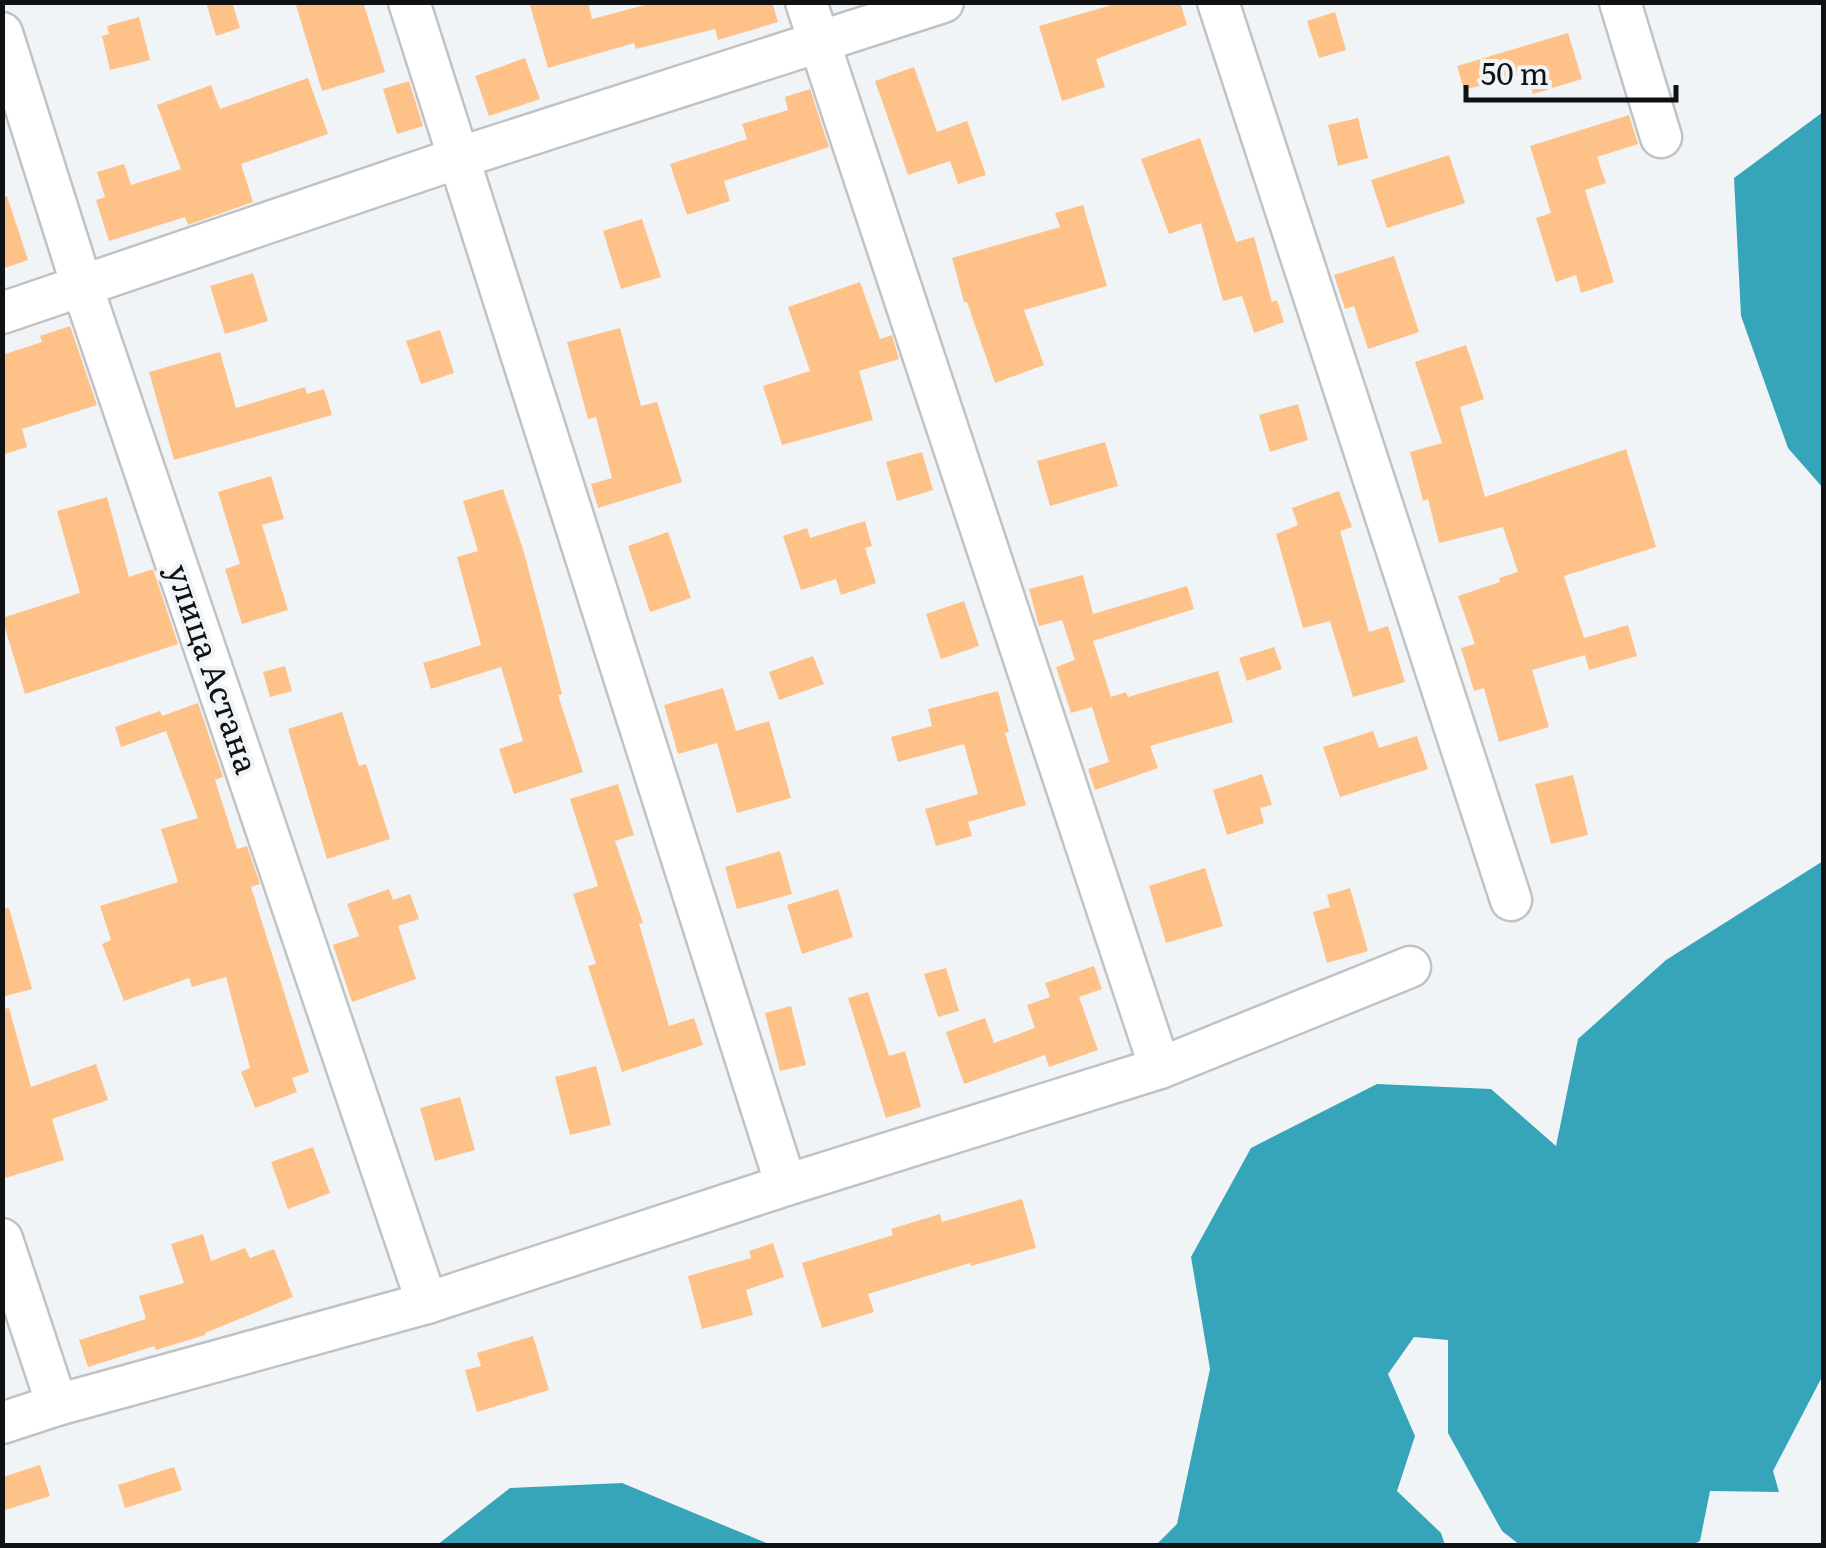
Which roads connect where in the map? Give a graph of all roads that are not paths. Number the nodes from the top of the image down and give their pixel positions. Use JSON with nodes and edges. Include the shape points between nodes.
{"nodes":[{"id":1,"x":409,"y":2,"type":"edge"},
{"id":2,"x":806,"y":2,"type":"edge"},
{"id":3,"x":943,"y":2,"type":"edge"},
{"id":4,"x":1218,"y":2,"type":"edge"},
{"id":5,"x":1620,"y":2,"type":"edge"},
{"id":6,"x":2,"y":33,"type":"edge"},
{"id":7,"x":819,"y":44,"type":"junction"},
{"id":8,"x":1662,"y":137,"type":"dead end"},
{"id":9,"x":458,"y":158,"type":"junction"},
{"id":10,"x":82,"y":286,"type":"junction"},
{"id":11,"x":2,"y":312,"type":"edge"},
{"id":12,"x":1511,"y":900,"type":"dead end"},
{"id":13,"x":1410,"y":967,"type":"dead end"},
{"id":14,"x":1160,"y":1068,"type":"junction"},
{"id":15,"x":786,"y":1185,"type":"junction"},
{"id":16,"x":2,"y":1239,"type":"edge"},
{"id":17,"x":427,"y":1303,"type":"junction"},
{"id":18,"x":57,"y":1405,"type":"junction"},
{"id":19,"x":2,"y":1424,"type":"edge"}],
"edges":[{"from":1,"to":9,"type":"street"},
{"from":2,"to":7,"type":"street"},
{"from":3,"to":7,"type":"street"},
{"from":4,"to":12,"type":"street"},
{"from":5,"to":8,"type":"street"},
{"from":6,"to":10,"type":"street","name":"улица Астана"},
{"from":7,"to":9,"type":"street"},
{"from":7,"to":14,"type":"street"},
{"from":9,"to":10,"type":"street"},
{"from":9,"to":15,"type":"street"},
{"from":10,"to":11,"type":"street"},
{"from":10,"to":17,"type":"street","name":"улица Астана"},
{"from":13,"to":14,"type":"street"},
{"from":14,"to":15,"type":"street"},
{"from":15,"to":17,"type":"street"},
{"from":16,"to":18,"type":"street"},
{"from":17,"to":18,"type":"street"},
{"from":18,"to":19,"type":"street"}]}
